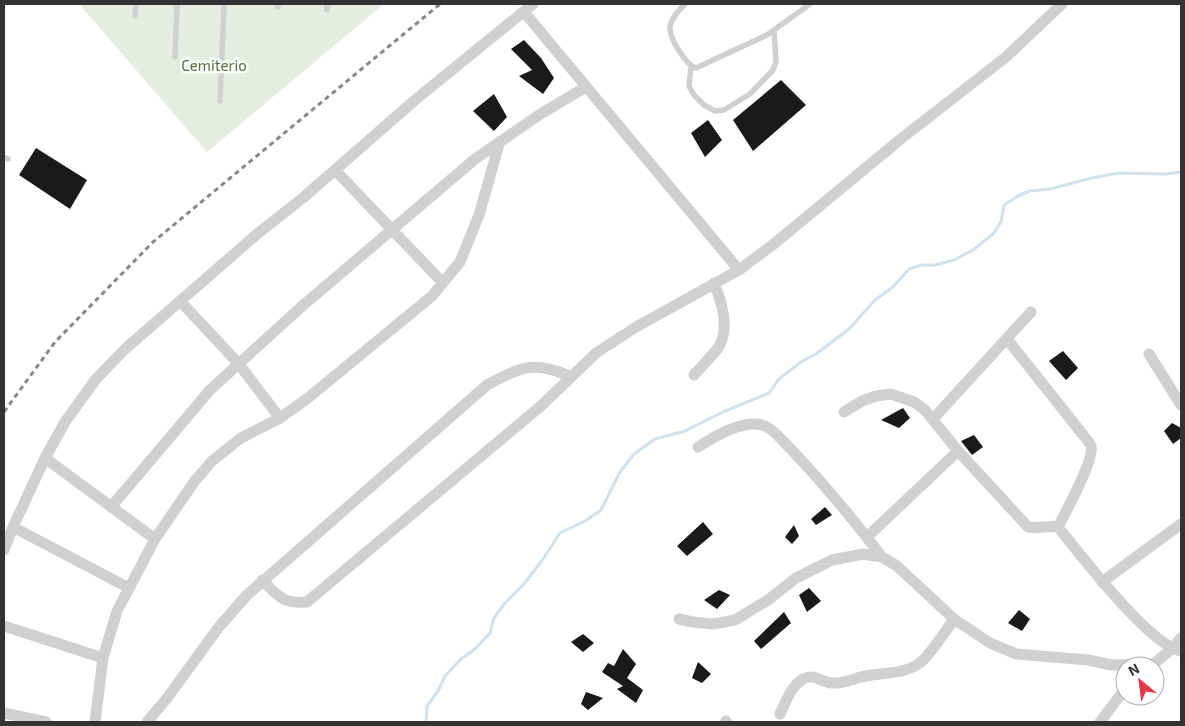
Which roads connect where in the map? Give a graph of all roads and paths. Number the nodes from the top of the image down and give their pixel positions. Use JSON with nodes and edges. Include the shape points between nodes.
{"nodes":[{"id":1,"x":136,"y":4,"type":"edge"},
{"id":2,"x":177,"y":4,"type":"edge"},
{"id":3,"x":224,"y":4,"type":"edge"},
{"id":4,"x":533,"y":4,"type":"edge"},
{"id":5,"x":685,"y":4,"type":"edge"},
{"id":6,"x":810,"y":4,"type":"edge"},
{"id":7,"x":1062,"y":4,"type":"edge"},
{"id":8,"x":524,"y":12,"type":"junction"},
{"id":9,"x":135,"y":16,"type":"dead end"},
{"id":10,"x":774,"y":30,"type":"junction"},
{"id":11,"x":175,"y":57,"type":"dead end"},
{"id":12,"x":692,"y":67,"type":"junction"},
{"id":13,"x":586,"y":87,"type":"junction"},
{"id":14,"x":220,"y":101,"type":"dead end"},
{"id":15,"x":500,"y":141,"type":"junction"},
{"id":16,"x":335,"y":170,"type":"junction"},
{"id":17,"x":392,"y":230,"type":"junction"},
{"id":18,"x":739,"y":270,"type":"junction"},
{"id":19,"x":443,"y":283,"type":"junction"},
{"id":20,"x":714,"y":283,"type":"junction"},
{"id":21,"x":181,"y":302,"type":"junction"},
{"id":22,"x":1031,"y":312,"type":"dead end"},
{"id":23,"x":1007,"y":339,"type":"junction"},
{"id":24,"x":1149,"y":354,"type":"dead end"},
{"id":25,"x":238,"y":363,"type":"junction"},
{"id":26,"x":694,"y":375,"type":"dead end"},
{"id":27,"x":570,"y":376,"type":"junction"},
{"id":28,"x":1181,"y":405,"type":"edge"},
{"id":29,"x":844,"y":412,"type":"dead end"},
{"id":30,"x":280,"y":418,"type":"junction"},
{"id":31,"x":933,"y":419,"type":"junction"},
{"id":32,"x":698,"y":447,"type":"dead end"},
{"id":33,"x":958,"y":451,"type":"junction"},
{"id":34,"x":45,"y":458,"type":"junction"},
{"id":35,"x":111,"y":507,"type":"junction"},
{"id":36,"x":1181,"y":524,"type":"edge"},
{"id":37,"x":13,"y":527,"type":"junction"},
{"id":38,"x":1058,"y":527,"type":"junction"},
{"id":39,"x":867,"y":537,"type":"junction"},
{"id":40,"x":154,"y":539,"type":"junction"},
{"id":41,"x":4,"y":550,"type":"edge"},
{"id":42,"x":882,"y":557,"type":"junction"},
{"id":43,"x":262,"y":580,"type":"junction"},
{"id":44,"x":1102,"y":582,"type":"junction"},
{"id":45,"x":129,"y":588,"type":"junction"},
{"id":46,"x":679,"y":619,"type":"dead end"},
{"id":47,"x":954,"y":619,"type":"junction"},
{"id":48,"x":4,"y":626,"type":"edge"},
{"id":49,"x":1181,"y":638,"type":"edge"},
{"id":50,"x":1177,"y":650,"type":"edge"},
{"id":51,"x":1165,"y":657,"type":"edge"},
{"id":52,"x":103,"y":658,"type":"junction"},
{"id":53,"x":1115,"y":665,"type":"edge"},
{"id":54,"x":1115,"y":702,"type":"edge"},
{"id":55,"x":4,"y":713,"type":"edge"},
{"id":56,"x":780,"y":714,"type":"dead end"},
{"id":57,"x":46,"y":722,"type":"edge"},
{"id":58,"x":95,"y":722,"type":"edge"},
{"id":59,"x":147,"y":722,"type":"edge"},
{"id":60,"x":1100,"y":722,"type":"edge"}],
"edges":[{"from":1,"to":9,"type":"lane"},
{"from":2,"to":11,"type":"lane"},
{"from":3,"to":14,"type":"lane"},
{"from":4,"to":8,"type":"street"},
{"from":5,"to":12,"type":"lane","via":[[670,26],[683,57]]},
{"from":6,"to":10,"type":"lane"},
{"from":7,"to":18,"type":"street","via":[[1006,57]]},
{"from":8,"to":13,"type":"street"},
{"from":8,"to":16,"type":"street"},
{"from":10,"to":12,"type":"lane","via":[[702,67]]},
{"from":10,"to":12,"type":"lane","via":[[776,62],[773,70],[750,94],[724,110],[715,111],[694,95],[689,86]]},
{"from":13,"to":15,"type":"street"},
{"from":13,"to":18,"type":"street"},
{"from":15,"to":17,"type":"street"},
{"from":15,"to":19,"type":"street","via":[[479,216],[460,262]]},
{"from":16,"to":17,"type":"street"},
{"from":16,"to":21,"type":"street"},
{"from":17,"to":19,"type":"street"},
{"from":17,"to":25,"type":"street"},
{"from":18,"to":20,"type":"street"},
{"from":19,"to":30,"type":"street","via":[[432,296]]},
{"from":20,"to":26,"type":"street","via":[[722,301],[725,324],[719,346]]},
{"from":20,"to":27,"type":"street","via":[[596,353]]},
{"from":21,"to":25,"type":"street"},
{"from":21,"to":34,"type":"street","via":[[125,349],[96,379],[65,422]]},
{"from":22,"to":23,"type":"street"},
{"from":23,"to":31,"type":"street"},
{"from":23,"to":38,"type":"street","via":[[1091,447],[1090,456]]},
{"from":24,"to":28,"type":"street"},
{"from":25,"to":30,"type":"street"},
{"from":25,"to":35,"type":"street","via":[[210,390]]},
{"from":27,"to":43,"type":"street","via":[[537,366],[516,370],[487,385]]},
{"from":27,"to":43,"type":"street","via":[[542,406],[307,602],[293,604],[280,598]]},
{"from":29,"to":31,"type":"street","via":[[862,401],[891,394],[914,402]]},
{"from":30,"to":40,"type":"street","via":[[241,438],[212,461]]},
{"from":31,"to":33,"type":"street"},
{"from":32,"to":39,"type":"street","via":[[736,428],[752,424],[765,426],[802,461]]},
{"from":33,"to":38,"type":"street","via":[[1028,527]]},
{"from":33,"to":39,"type":"street"},
{"from":34,"to":35,"type":"street"},
{"from":34,"to":37,"type":"street"},
{"from":35,"to":40,"type":"street"},
{"from":36,"to":44,"type":"street"},
{"from":37,"to":41,"type":"street"},
{"from":37,"to":45,"type":"street"},
{"from":38,"to":44,"type":"street"},
{"from":39,"to":42,"type":"street"},
{"from":40,"to":45,"type":"street"},
{"from":42,"to":46,"type":"street","via":[[864,554],[832,560],[796,578],[735,620],[713,624]]},
{"from":42,"to":47,"type":"street","via":[[897,566]]},
{"from":43,"to":59,"type":"street","via":[[218,628]]},
{"from":44,"to":50,"type":"street","via":[[1149,629]]},
{"from":45,"to":52,"type":"street"},
{"from":47,"to":53,"type":"street","via":[[990,643],[1016,654]]},
{"from":47,"to":56,"type":"street","via":[[922,661],[903,671],[842,683],[831,683],[814,676],[804,678],[794,686]]},
{"from":48,"to":52,"type":"street"},
{"from":49,"to":50,"type":"street"},
{"from":50,"to":51,"type":"street"},
{"from":52,"to":58,"type":"street"},
{"from":54,"to":60,"type":"street"},
{"from":55,"to":57,"type":"street"}]}
